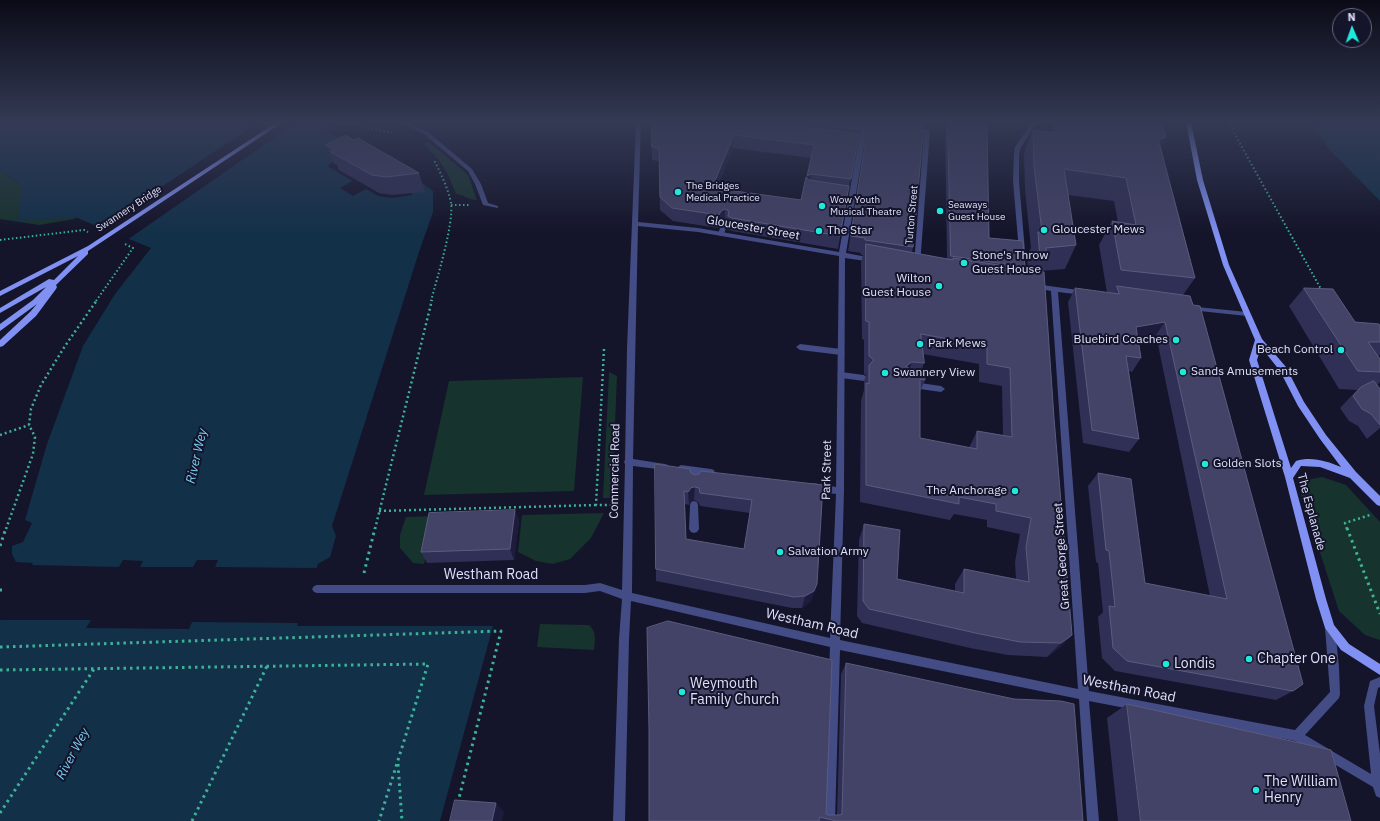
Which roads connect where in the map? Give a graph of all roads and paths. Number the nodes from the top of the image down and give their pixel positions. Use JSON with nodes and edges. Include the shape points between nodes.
{"nodes":[{"id":1,"x":222,"y":160,"type":"edge"},
{"id":2,"x":434,"y":160,"type":"edge"},
{"id":3,"x":458,"y":160,"type":"edge"},
{"id":4,"x":637,"y":160,"type":"edge"},
{"id":5,"x":857,"y":160,"type":"edge"},
{"id":6,"x":925,"y":160,"type":"edge"},
{"id":7,"x":1016,"y":160,"type":"edge"},
{"id":8,"x":1196,"y":160,"type":"edge"},
{"id":9,"x":1248,"y":160,"type":"edge"},
{"id":10,"x":496,"y":207,"type":"dead end"},
{"id":11,"x":635,"y":224,"type":"junction"},
{"id":12,"x":724,"y":225,"type":"dead end"},
{"id":13,"x":93,"y":234,"type":"dead end"},
{"id":14,"x":720,"y":234,"type":"junction"},
{"id":15,"x":0,"y":240,"type":"edge"},
{"id":16,"x":121,"y":243,"type":"dead end"},
{"id":17,"x":90,"y":247,"type":"junction"},
{"id":18,"x":842,"y":255,"type":"junction"},
{"id":19,"x":880,"y":261,"type":"edge"},
{"id":20,"x":1023,"y":262,"type":"edge"},
{"id":21,"x":924,"y":269,"type":"edge"},
{"id":22,"x":60,"y":276,"type":"junction"},
{"id":23,"x":1025,"y":285,"type":"edge"},
{"id":24,"x":1054,"y":289,"type":"junction"},
{"id":25,"x":1323,"y":293,"type":"edge"},
{"id":26,"x":0,"y":294,"type":"edge"},
{"id":27,"x":1093,"y":294,"type":"edge"},
{"id":28,"x":1186,"y":307,"type":"edge"},
{"id":29,"x":0,"y":311,"type":"edge"},
{"id":30,"x":1247,"y":314,"type":"junction"},
{"id":31,"x":0,"y":328,"type":"edge"},
{"id":32,"x":1259,"y":340,"type":"junction"},
{"id":33,"x":0,"y":344,"type":"edge"},
{"id":34,"x":800,"y":348,"type":"dead end"},
{"id":35,"x":604,"y":349,"type":"dead end"},
{"id":36,"x":841,"y":352,"type":"junction"},
{"id":37,"x":841,"y":375,"type":"junction"},
{"id":38,"x":864,"y":378,"type":"dead end"},
{"id":39,"x":906,"y":384,"type":"edge"},
{"id":40,"x":941,"y":389,"type":"dead end"},
{"id":41,"x":29,"y":425,"type":"junction"},
{"id":42,"x":0,"y":435,"type":"edge"},
{"id":43,"x":628,"y":462,"type":"junction"},
{"id":44,"x":719,"y":474,"type":"edge"},
{"id":45,"x":1353,"y":475,"type":"junction"},
{"id":46,"x":1289,"y":477,"type":"junction"},
{"id":47,"x":805,"y":486,"type":"edge"},
{"id":48,"x":840,"y":491,"type":"junction"},
{"id":49,"x":1380,"y":502,"type":"edge"},
{"id":50,"x":628,"y":504,"type":"junction"},
{"id":51,"x":596,"y":505,"type":"junction"},
{"id":52,"x":694,"y":505,"type":"dead end"},
{"id":53,"x":379,"y":511,"type":"junction"},
{"id":54,"x":1373,"y":514,"type":"dead end"},
{"id":55,"x":694,"y":529,"type":"dead end"},
{"id":56,"x":0,"y":546,"type":"edge"},
{"id":57,"x":359,"y":588,"type":"junction"},
{"id":58,"x":317,"y":589,"type":"dead end"},
{"id":59,"x":627,"y":596,"type":"junction"},
{"id":60,"x":1380,"y":614,"type":"edge"},
{"id":61,"x":1330,"y":628,"type":"junction"},
{"id":62,"x":836,"y":644,"type":"junction"},
{"id":63,"x":0,"y":647,"type":"edge"},
{"id":64,"x":267,"y":666,"type":"junction"},
{"id":65,"x":95,"y":668,"type":"junction"},
{"id":66,"x":0,"y":670,"type":"edge"},
{"id":67,"x":1380,"y":670,"type":"edge"},
{"id":68,"x":1380,"y":682,"type":"edge"},
{"id":69,"x":1084,"y":695,"type":"junction"},
{"id":70,"x":1297,"y":736,"type":"junction"},
{"id":71,"x":397,"y":762,"type":"junction"},
{"id":72,"x":1379,"y":788,"type":"edge"},
{"id":73,"x":457,"y":808,"type":"edge"},
{"id":74,"x":0,"y":813,"type":"edge"},
{"id":75,"x":192,"y":821,"type":"edge"},
{"id":76,"x":379,"y":821,"type":"edge"},
{"id":77,"x":402,"y":821,"type":"edge"},
{"id":78,"x":619,"y":821,"type":"edge"},
{"id":79,"x":829,"y":821,"type":"edge"},
{"id":80,"x":1093,"y":821,"type":"edge"}],
"edges":[{"from":1,"to":17,"type":"street","name":"Swannery Bridge"},
{"from":2,"to":53,"type":"path","via":[[444,179],[451,205],[449,229]]},
{"from":3,"to":10,"type":"street","via":[[470,170],[485,204]]},
{"from":4,"to":11,"type":"street","name":"Commercial Road"},
{"from":5,"to":18,"type":"street","name":"Park Street","via":[[849,195]]},
{"from":6,"to":21,"type":"street","name":"Turton Street","via":[[913,267]]},
{"from":7,"to":20,"type":"street"},
{"from":8,"to":30,"type":"street","via":[[1226,265]]},
{"from":9,"to":25,"type":"path"},
{"from":11,"to":14,"type":"street","name":"Gloucester Street"},
{"from":11,"to":43,"type":"street","name":"Commercial Road"},
{"from":12,"to":14,"type":"street"},
{"from":13,"to":15,"type":"path","via":[[84,230]]},
{"from":14,"to":18,"type":"street","name":"Gloucester Street"},
{"from":16,"to":41,"type":"path","via":[[133,248],[100,294],[42,385],[31,409]]},
{"from":17,"to":22,"type":"street","name":"Swannery Bridge"},
{"from":17,"to":26,"type":"street","name":"Swannery Bridge"},
{"from":18,"to":19,"type":"street","name":"Gloucester Street"},
{"from":18,"to":36,"type":"street","name":"Park Street"},
{"from":22,"to":29,"type":"street"},
{"from":22,"to":31,"type":"street","name":"Swannery Bridge","via":[[34,302]]},
{"from":22,"to":33,"type":"street","via":[[52,292],[33,314]]},
{"from":23,"to":24,"type":"street"},
{"from":24,"to":27,"type":"street"},
{"from":24,"to":69,"type":"street","name":"Great George Street"},
{"from":28,"to":30,"type":"street"},
{"from":30,"to":32,"type":"street"},
{"from":32,"to":45,"type":"street","via":[[1283,368],[1301,404]]},
{"from":32,"to":46,"type":"street","name":"The Esplanade","via":[[1253,360]]},
{"from":34,"to":36,"type":"street"},
{"from":35,"to":51,"type":"path"},
{"from":36,"to":37,"type":"street","name":"Park Street"},
{"from":37,"to":38,"type":"street"},
{"from":37,"to":48,"type":"street","name":"Park Street"},
{"from":39,"to":40,"type":"street"},
{"from":41,"to":42,"type":"path"},
{"from":41,"to":56,"type":"path","via":[[35,436],[33,454]]},
{"from":43,"to":44,"type":"street","via":[[696,475]]},
{"from":43,"to":50,"type":"street","name":"Commercial Road"},
{"from":45,"to":46,"type":"street","via":[[1328,464],[1312,461],[1299,463]]},
{"from":45,"to":49,"type":"street"},
{"from":46,"to":61,"type":"street","name":"The Esplanade"},
{"from":47,"to":48,"type":"street"},
{"from":48,"to":62,"type":"street","name":"Park Street"},
{"from":50,"to":51,"type":"path"},
{"from":50,"to":59,"type":"street","name":"Commercial Road"},
{"from":51,"to":53,"type":"path"},
{"from":52,"to":55,"type":"street"},
{"from":53,"to":57,"type":"path"},
{"from":54,"to":60,"type":"path","via":[[1345,523]]},
{"from":57,"to":58,"type":"street","name":"Westham Road"},
{"from":57,"to":59,"type":"street","name":"Westham Road","via":[[600,587]]},
{"from":59,"to":62,"type":"street","name":"Westham Road"},
{"from":59,"to":78,"type":"street","name":"Commercial Road"},
{"from":61,"to":67,"type":"street","name":"The Esplanade","via":[[1345,647]]},
{"from":61,"to":70,"type":"street","via":[[1335,694]]},
{"from":62,"to":69,"type":"street","name":"Westham Road"},
{"from":62,"to":79,"type":"street","name":"Park Street"},
{"from":63,"to":73,"type":"path","via":[[501,631]]},
{"from":64,"to":65,"type":"path"},
{"from":64,"to":71,"type":"path","via":[[428,664]]},
{"from":64,"to":75,"type":"path"},
{"from":65,"to":66,"type":"path"},
{"from":65,"to":74,"type":"path"},
{"from":68,"to":72,"type":"street","via":[[1374,685],[1369,706]]},
{"from":69,"to":70,"type":"street","name":"Westham Road"},
{"from":69,"to":80,"type":"street","name":"Great George Street"},
{"from":70,"to":72,"type":"street","name":"Westham Road"},
{"from":71,"to":76,"type":"path"},
{"from":71,"to":77,"type":"path"}]}
